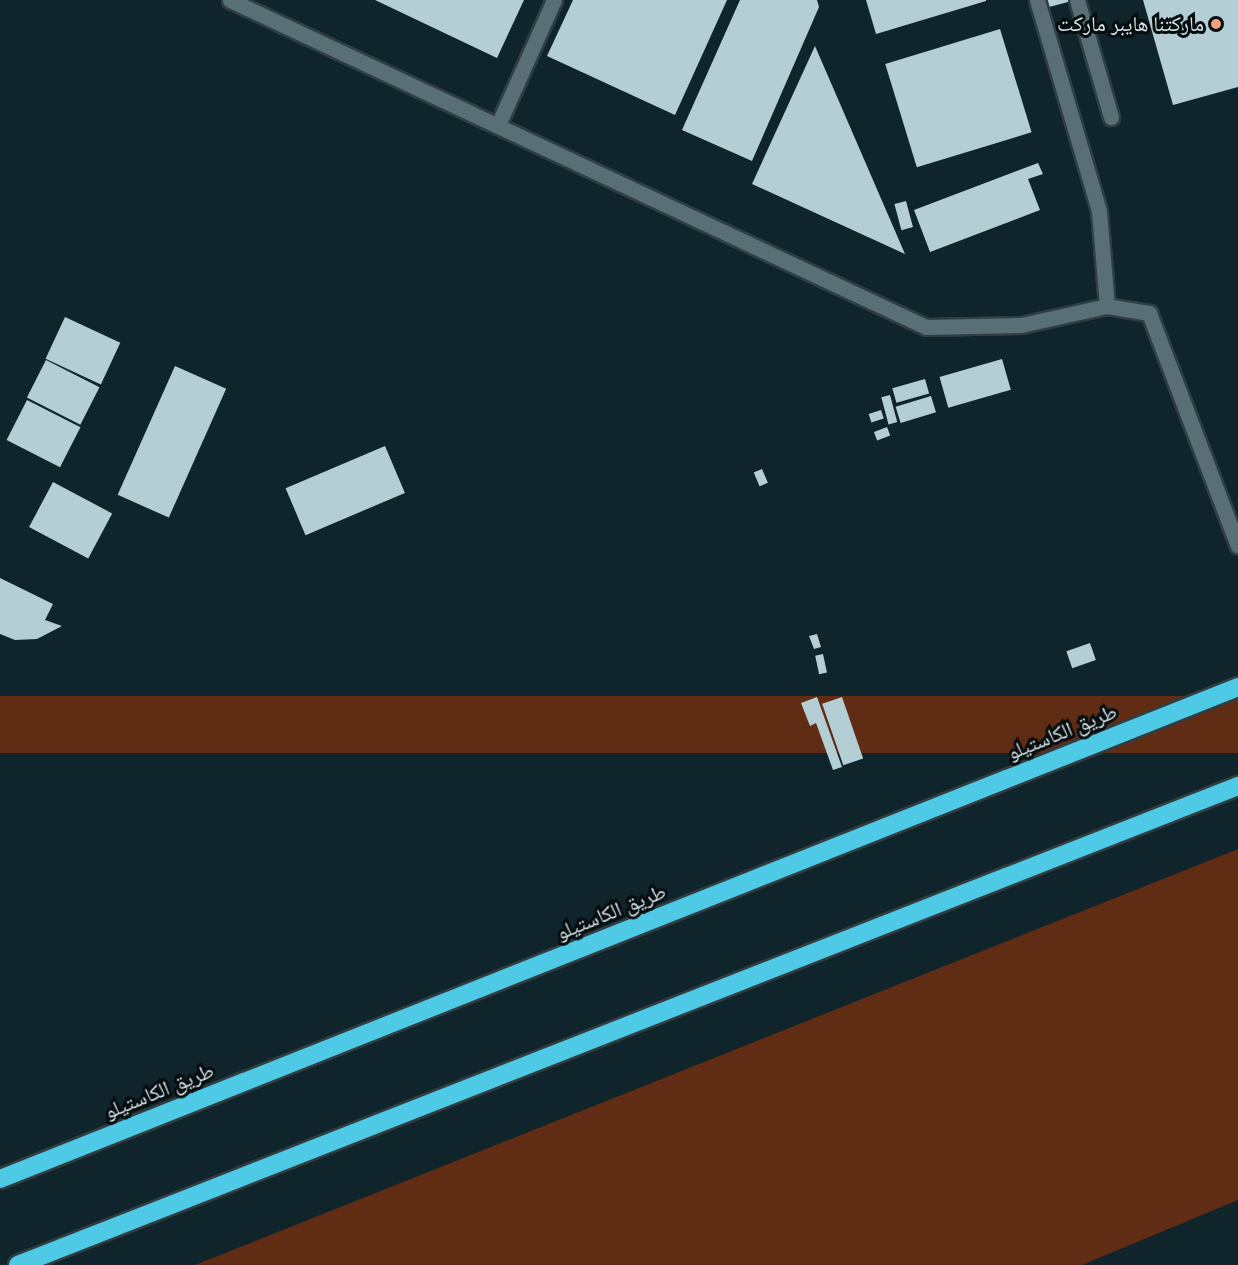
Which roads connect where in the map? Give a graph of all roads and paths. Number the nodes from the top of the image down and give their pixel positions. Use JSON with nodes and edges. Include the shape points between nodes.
{"nodes":[{"id":1,"x":230,"y":0,"type":"edge"},
{"id":2,"x":554,"y":0,"type":"edge"},
{"id":3,"x":1037,"y":0,"type":"edge"},
{"id":4,"x":1077,"y":0,"type":"edge"},
{"id":5,"x":1111,"y":117,"type":"dead end"},
{"id":6,"x":498,"y":124,"type":"junction"},
{"id":7,"x":1107,"y":306,"type":"junction"},
{"id":8,"x":1238,"y":546,"type":"edge"},
{"id":9,"x":1238,"y":687,"type":"edge"},
{"id":10,"x":1238,"y":786,"type":"edge"},
{"id":11,"x":0,"y":1179,"type":"edge"},
{"id":12,"x":18,"y":1265,"type":"edge"}],
"edges":[{"from":1,"to":6,"type":"street"},
{"from":2,"to":6,"type":"street"},
{"from":3,"to":7,"type":"street","via":[[1099,211]]},
{"from":4,"to":5,"type":"street"},
{"from":6,"to":7,"type":"street","via":[[926,327],[1021,325]]},
{"from":7,"to":8,"type":"street","via":[[1149,312]]},
{"from":9,"to":11,"type":"highway","name":"طريق الكاستيلو"},
{"from":10,"to":12,"type":"highway"}]}
